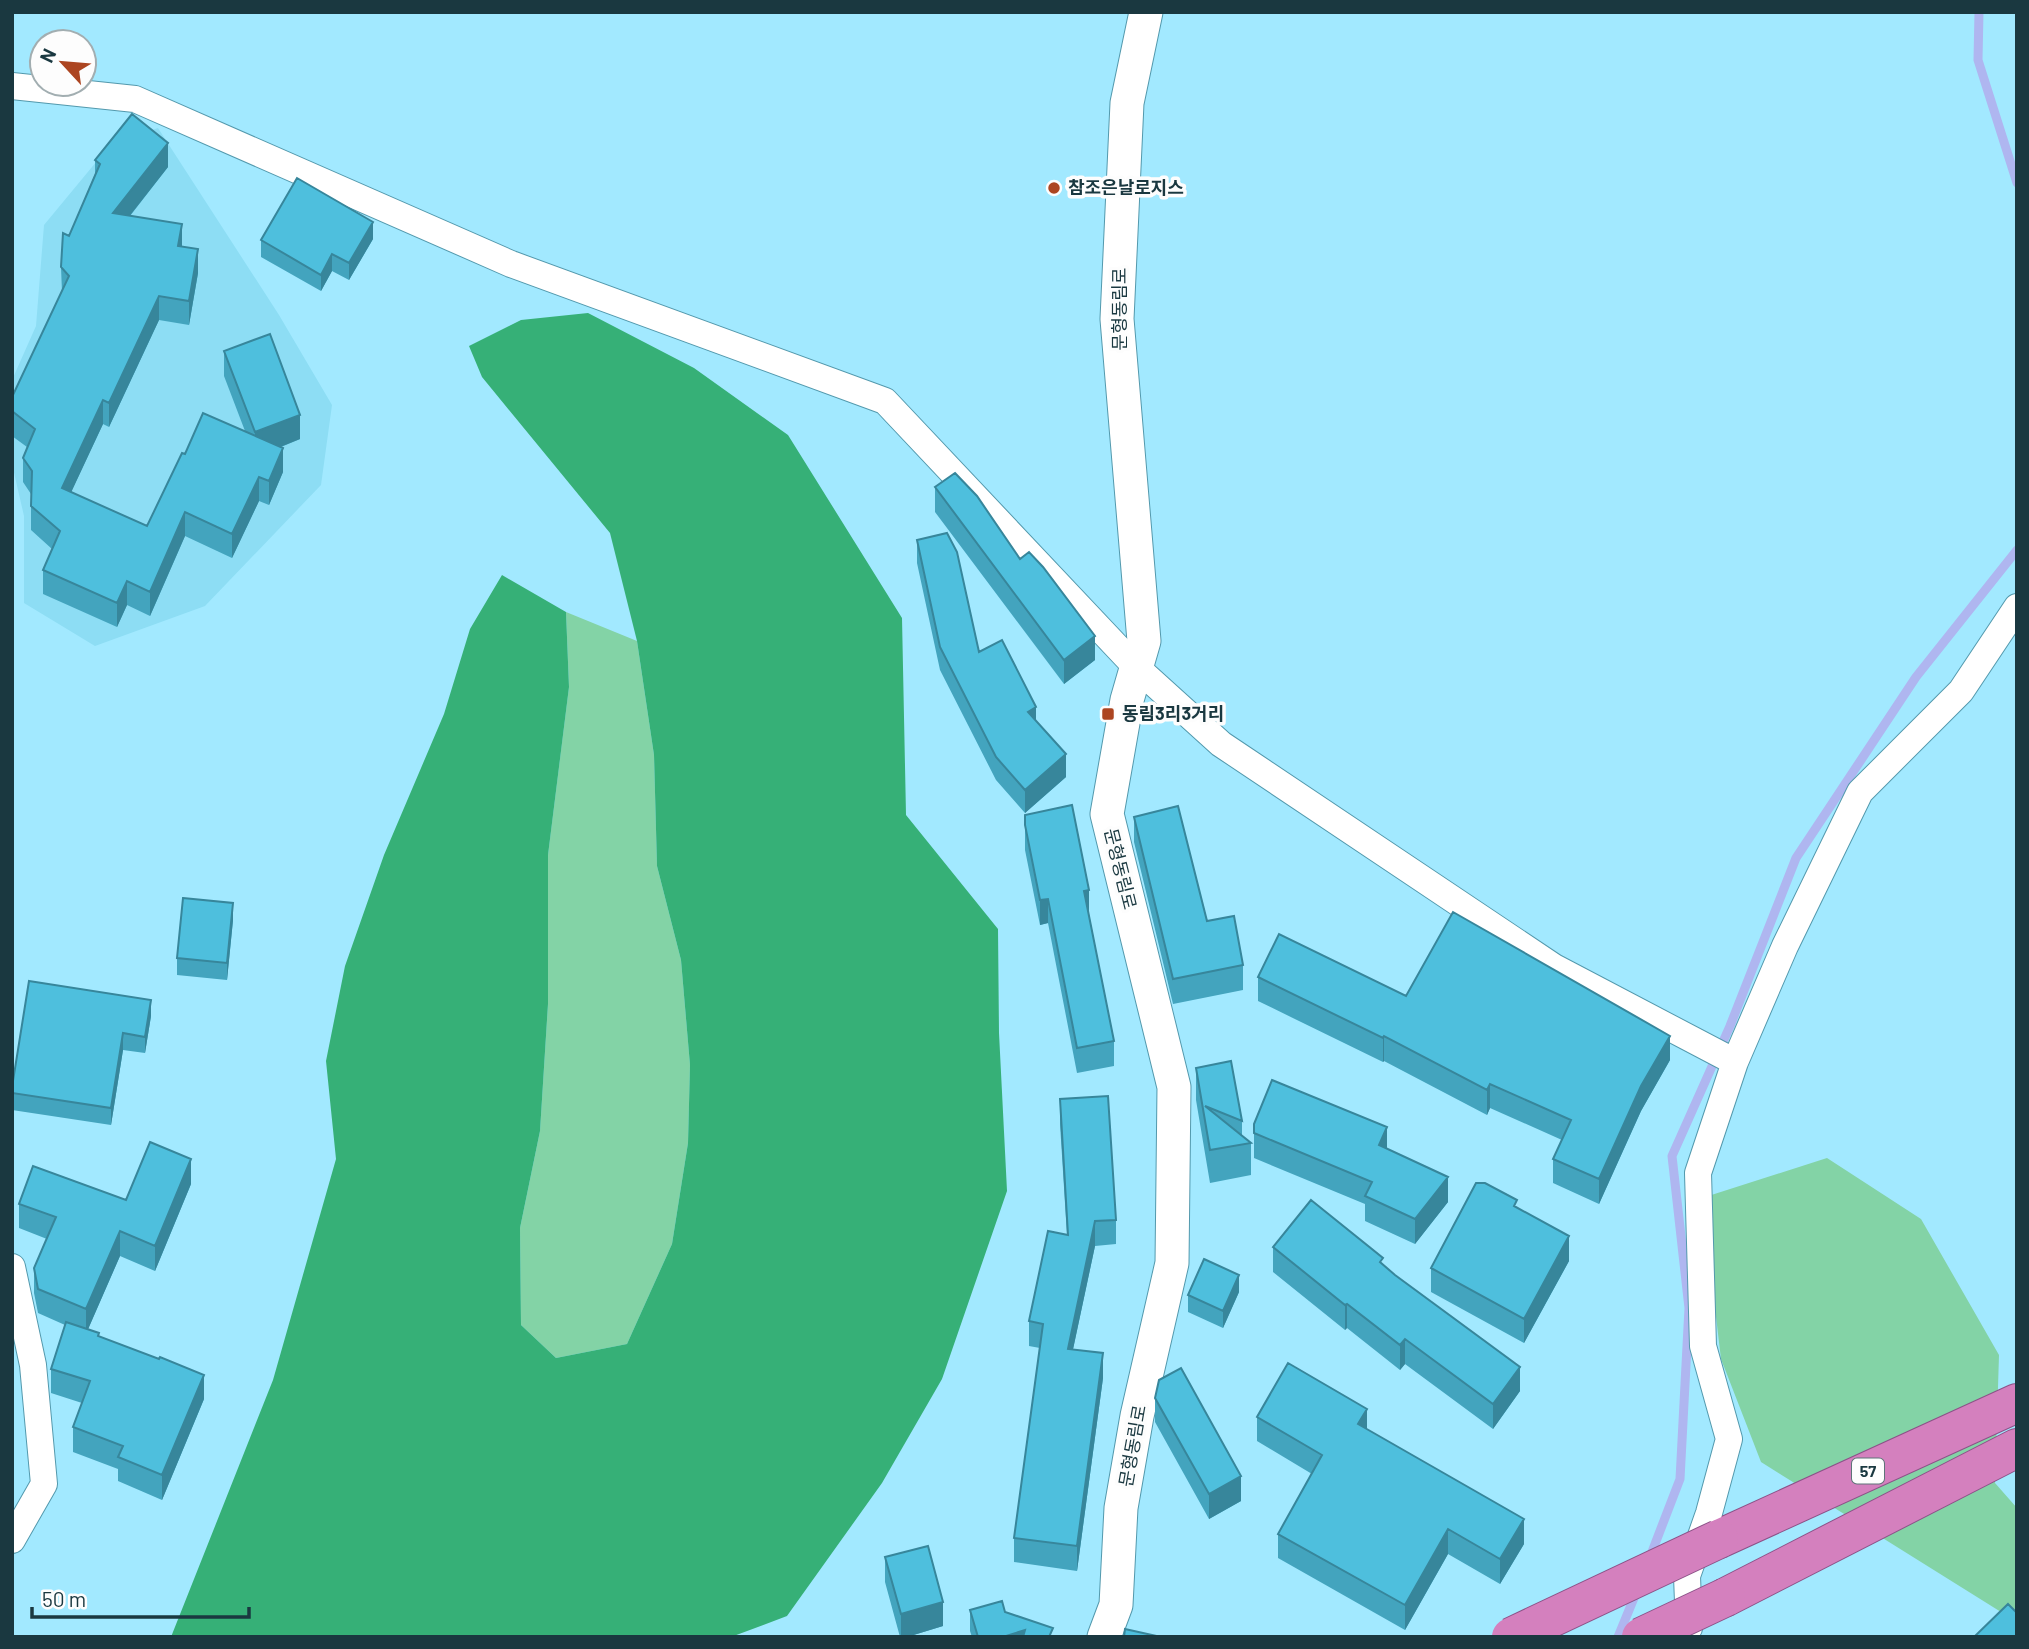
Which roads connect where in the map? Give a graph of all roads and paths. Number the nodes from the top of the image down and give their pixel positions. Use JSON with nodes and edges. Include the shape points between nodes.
{"nodes":[{"id":1,"x":1146,"y":12,"type":"edge"},
{"id":2,"x":12,"y":86,"type":"edge"},
{"id":3,"x":2017,"y":607,"type":"edge"},
{"id":4,"x":1136,"y":667,"type":"junction"},
{"id":5,"x":1735,"y":1062,"type":"junction"},
{"id":6,"x":12,"y":1267,"type":"edge"},
{"id":7,"x":2017,"y":1403,"type":"edge"},
{"id":8,"x":2017,"y":1448,"type":"edge"},
{"id":9,"x":12,"y":1540,"type":"edge"},
{"id":10,"x":1104,"y":1637,"type":"edge"},
{"id":11,"x":1511,"y":1637,"type":"edge"},
{"id":12,"x":1641,"y":1637,"type":"edge"},
{"id":13,"x":1687,"y":1637,"type":"edge"}],
"edges":[{"from":1,"to":4,"type":"street","name":"문형동림로","via":[[1127,103],[1117,319],[1144,641]]},
{"from":2,"to":4,"type":"street","via":[[135,99],[511,264],[885,401]]},
{"from":3,"to":5,"type":"street","via":[[1961,691],[1860,792]]},
{"from":4,"to":5,"type":"street","via":[[1221,744],[1553,967]]},
{"from":4,"to":10,"type":"street","name":"문형동림로","via":[[1107,814],[1174,1087],[1172,1264],[1137,1416],[1121,1508],[1116,1605]]},
{"from":5,"to":13,"type":"street","via":[[1698,1173],[1703,1346],[1729,1439],[1687,1576]]},
{"from":6,"to":9,"type":"street","via":[[33,1365],[44,1484]]},
{"from":7,"to":11,"type":"highway","number":"57","bridge":true},
{"from":8,"to":12,"type":"highway","bridge":true}]}
